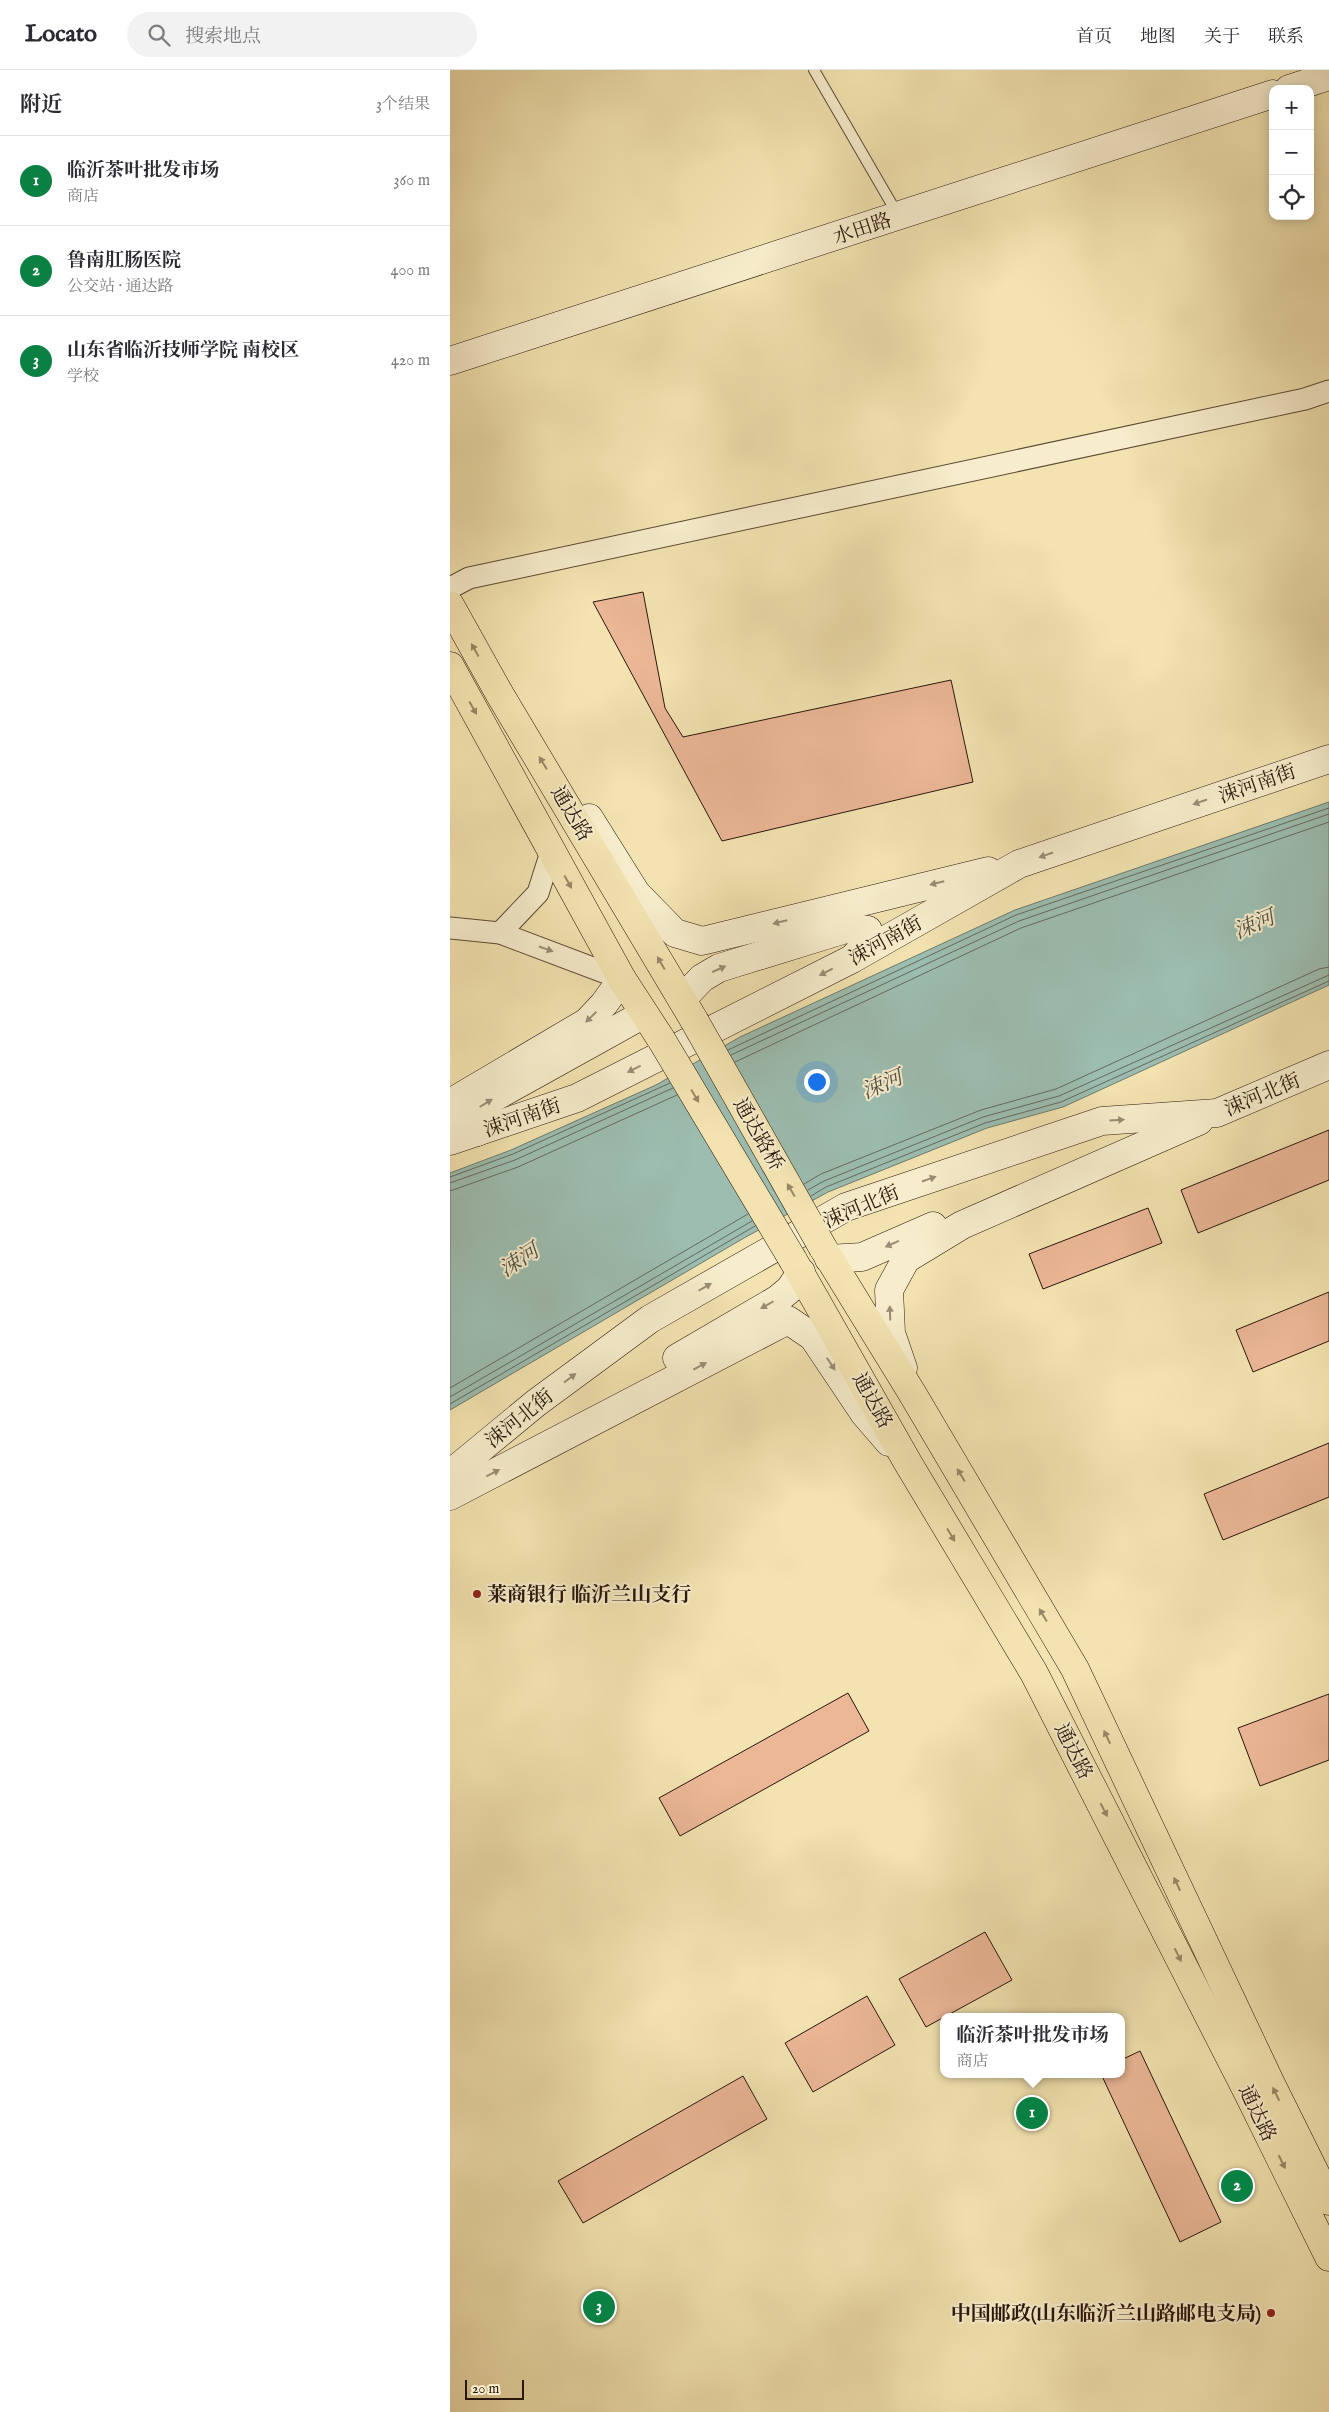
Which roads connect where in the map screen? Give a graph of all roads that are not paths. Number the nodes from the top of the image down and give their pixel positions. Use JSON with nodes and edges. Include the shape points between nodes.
{"nodes":[{"id":1,"x":814,"y":70,"type":"edge"},
{"id":2,"x":1319,"y":75,"type":"edge"},
{"id":3,"x":1298,"y":85,"type":"edge"},
{"id":4,"x":1269,"y":95,"type":"edge"},
{"id":5,"x":898,"y":216,"type":"junction"},
{"id":6,"x":450,"y":361,"type":"edge"},
{"id":7,"x":1329,"y":391,"type":"edge"},
{"id":8,"x":450,"y":588,"type":"edge"},
{"id":9,"x":450,"y":605,"type":"edge"},
{"id":10,"x":450,"y":666,"type":"edge"},
{"id":11,"x":1329,"y":759,"type":"edge"},
{"id":12,"x":557,"y":787,"type":"junction"},
{"id":13,"x":551,"y":852,"type":"junction"},
{"id":14,"x":1019,"y":864,"type":"junction"},
{"id":15,"x":450,"y":928,"type":"edge"},
{"id":16,"x":500,"y":933,"type":"junction"},
{"id":17,"x":852,"y":959,"type":"junction"},
{"id":18,"x":622,"y":979,"type":"junction"},
{"id":19,"x":688,"y":1010,"type":"junction"},
{"id":20,"x":644,"y":1014,"type":"junction"},
{"id":21,"x":661,"y":1039,"type":"joint"},
{"id":22,"x":1329,"y":1065,"type":"edge"},
{"id":23,"x":450,"y":1103,"type":"edge"},
{"id":24,"x":1217,"y":1113,"type":"junction"},
{"id":25,"x":1080,"y":1127,"type":"junction"},
{"id":26,"x":477,"y":1132,"type":"junction"},
{"id":27,"x":450,"y":1141,"type":"edge"},
{"id":28,"x":826,"y":1254,"type":"junction"},
{"id":29,"x":797,"y":1266,"type":"junction"},
{"id":30,"x":912,"y":1393,"type":"junction"},
{"id":31,"x":536,"y":1403,"type":"junction"},
{"id":32,"x":908,"y":1463,"type":"junction"},
{"id":33,"x":450,"y":1474,"type":"edge"},
{"id":34,"x":450,"y":1496,"type":"edge"},
{"id":35,"x":1329,"y":2200,"type":"edge"},
{"id":36,"x":1329,"y":2257,"type":"edge"}],
"edges":[{"from":1,"to":5,"type":"lane"},
{"from":2,"to":3,"type":"main road"},
{"from":4,"to":5,"type":"main road","name":"水田路"},
{"from":5,"to":6,"type":"main road","name":"水田路"},
{"from":7,"to":8,"type":"street","via":[[1305,399],[469,578]]},
{"from":12,"to":9,"type":"main road","name":"通达路","one_way":true},
{"from":10,"to":13,"type":"main road","name":"通达路","one_way":true},
{"from":11,"to":14,"type":"main road","name":"涑河南街","one_way":true},
{"from":14,"to":12,"type":"main road","one_way":true,"via":[[702,941],[675,933],[636,893],[586,814]]},
{"from":19,"to":12,"type":"main road","name":"通达路","one_way":true},
{"from":13,"to":16,"type":"street","via":[[538,893]]},
{"from":13,"to":18,"type":"main road","name":"通达路","one_way":true},
{"from":14,"to":17,"type":"main road","name":"涑河南街"},
{"from":15,"to":16,"type":"street"},
{"from":16,"to":18,"type":"street","one_way":true},
{"from":19,"to":17,"type":"main road","one_way":true,"via":[[702,978],[719,968],[849,928],[868,930],[870,940]]},
{"from":17,"to":26,"type":"main road","name":"涑河南街","one_way":true,"via":[[577,1098]]},
{"from":18,"to":20,"type":"main road","name":"通达路"},
{"from":18,"to":23,"type":"main road","one_way":true,"via":[[586,1022]]},
{"from":28,"to":19,"type":"main road","name":"通达路桥","one_way":true,"bridge":true},
{"from":20,"to":21,"type":"main road","name":"通达路"},
{"from":26,"to":20,"type":"main road","one_way":true,"via":[[462,1122],[482,1104]]},
{"from":21,"to":29,"type":"main road","name":"通达路桥","one_way":true,"bridge":true},
{"from":22,"to":24,"type":"main road","name":"涑河北街"},
{"from":25,"to":24,"type":"main road","name":"涑河北街","one_way":true,"via":[[1102,1121]]},
{"from":30,"to":24,"type":"main road","one_way":true,"via":[[891,1333],[889,1290],[906,1259],[962,1225]]},
{"from":25,"to":28,"type":"main road","one_way":true,"via":[[1090,1131],[1096,1139],[1098,1148],[1091,1156],[862,1257]]},
{"from":31,"to":25,"type":"main road","name":"涑河北街","one_way":true,"via":[[650,1319],[846,1207]]},
{"from":26,"to":27,"type":"main road","name":"涑河南街"},
{"from":28,"to":30,"type":"main road","name":"通达路"},
{"from":29,"to":31,"type":"main road","one_way":true,"via":[[790,1289],[778,1299],[544,1430],[534,1431],[530,1421]]},
{"from":29,"to":32,"type":"main road","name":"通达路"},
{"from":35,"to":30,"type":"main road","name":"通达路","one_way":true,"via":[[1075,1669]]},
{"from":31,"to":33,"type":"main road","name":"涑河北街"},
{"from":34,"to":32,"type":"main road","one_way":true,"via":[[788,1320],[813,1337],[864,1413]]},
{"from":32,"to":36,"type":"main road","name":"通达路","one_way":true,"via":[[1034,1673]]}]}
